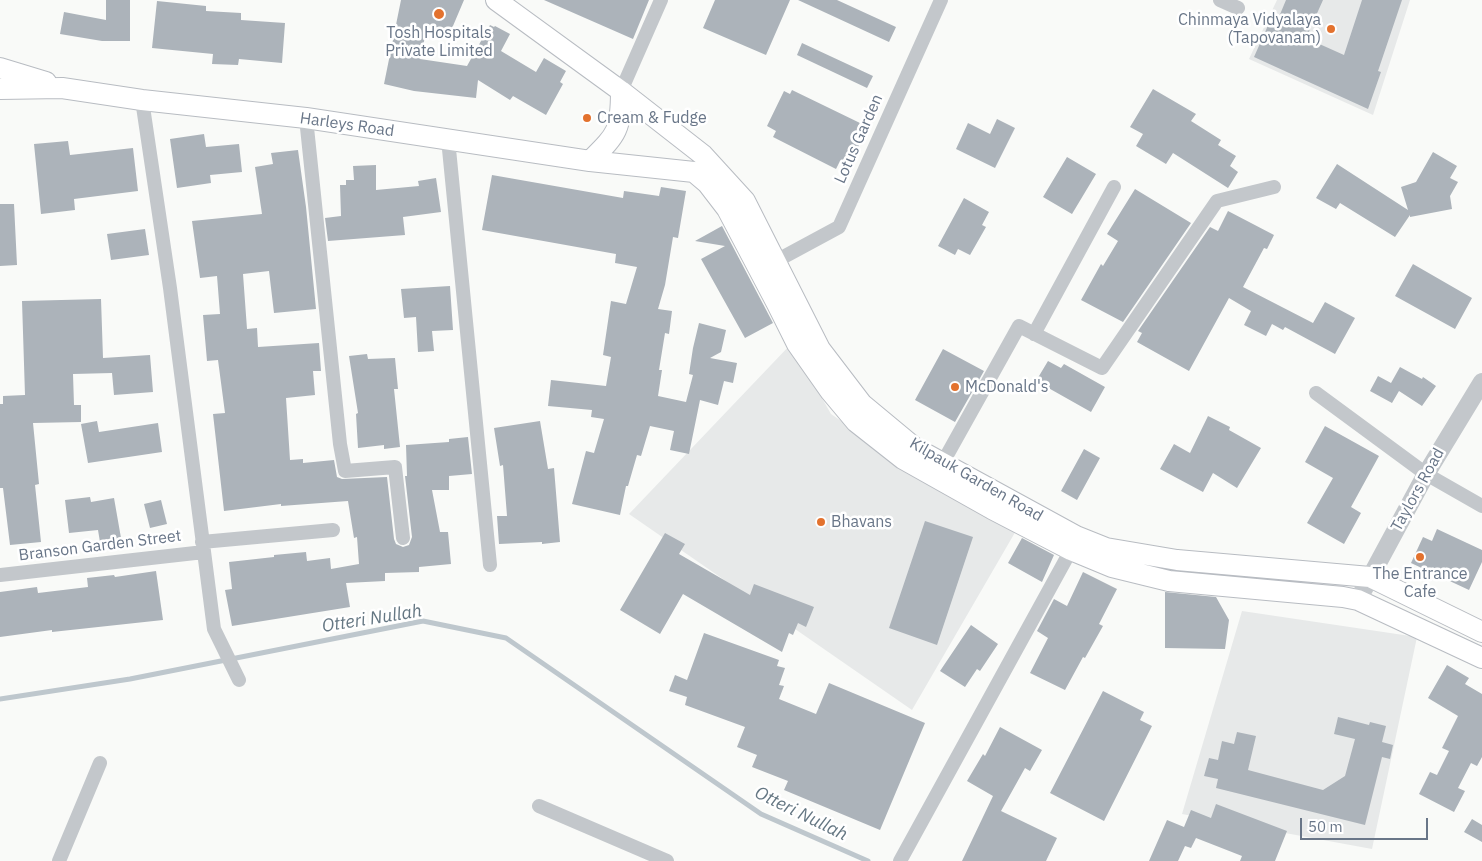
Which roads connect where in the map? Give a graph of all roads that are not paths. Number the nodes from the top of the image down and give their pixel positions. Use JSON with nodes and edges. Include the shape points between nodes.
{"nodes":[{"id":1,"x":496,"y":0,"type":"edge"},
{"id":2,"x":661,"y":0,"type":"edge"},
{"id":3,"x":942,"y":0,"type":"edge"},
{"id":4,"x":1220,"y":0,"type":"edge"},
{"id":5,"x":1238,"y":8,"type":"dead end"},
{"id":6,"x":0,"y":68,"type":"edge"},
{"id":7,"x":0,"y":88,"type":"edge"},
{"id":8,"x":62,"y":88,"type":"junction"},
{"id":9,"x":621,"y":91,"type":"junction"},
{"id":10,"x":142,"y":100,"type":"junction"},
{"id":11,"x":306,"y":118,"type":"junction"},
{"id":12,"x":448,"y":139,"type":"junction"},
{"id":13,"x":590,"y":160,"type":"junction"},
{"id":14,"x":1114,"y":187,"type":"dead end"},
{"id":15,"x":1274,"y":187,"type":"dead end"},
{"id":16,"x":776,"y":261,"type":"junction"},
{"id":17,"x":1034,"y":334,"type":"junction"},
{"id":18,"x":1482,"y":382,"type":"edge"},
{"id":19,"x":1316,"y":393,"type":"dead end"},
{"id":20,"x":942,"y":464,"type":"junction"},
{"id":21,"x":1426,"y":474,"type":"junction"},
{"id":22,"x":1482,"y":506,"type":"edge"},
{"id":23,"x":333,"y":530,"type":"dead end"},
{"id":24,"x":402,"y":538,"type":"dead end"},
{"id":25,"x":203,"y":547,"type":"junction"},
{"id":26,"x":1071,"y":550,"type":"junction"},
{"id":27,"x":490,"y":566,"type":"dead end"},
{"id":28,"x":0,"y":575,"type":"edge"},
{"id":29,"x":1370,"y":577,"type":"junction"},
{"id":30,"x":1358,"y":600,"type":"junction"},
{"id":31,"x":1482,"y":632,"type":"edge"},
{"id":32,"x":1482,"y":658,"type":"edge"},
{"id":33,"x":239,"y":680,"type":"dead end"},
{"id":34,"x":100,"y":763,"type":"dead end"},
{"id":35,"x":539,"y":806,"type":"dead end"},
{"id":36,"x":901,"y":859,"type":"edge"},
{"id":37,"x":60,"y":861,"type":"edge"},
{"id":38,"x":667,"y":861,"type":"edge"}],
"edges":[{"from":1,"to":9,"type":"main road","name":"Kilpauk Garden Road"},
{"from":2,"to":9,"type":"street"},
{"from":3,"to":16,"type":"street","name":"Lotus Garden","via":[[839,227]]},
{"from":4,"to":5,"type":"street"},
{"from":6,"to":8,"type":"main road"},
{"from":7,"to":8,"type":"main road","name":"Harleys Road"},
{"from":8,"to":10,"type":"main road","name":"Harleys Road"},
{"from":9,"to":13,"type":"main road","via":[[621,117],[613,137]]},
{"from":9,"to":16,"type":"main road","name":"Kilpauk Garden Road","via":[[703,155],[745,201]]},
{"from":10,"to":11,"type":"main road","name":"Harleys Road"},
{"from":10,"to":25,"type":"street"},
{"from":11,"to":12,"type":"main road","name":"Harleys Road"},
{"from":11,"to":24,"type":"street","via":[[345,471],[395,468]]},
{"from":12,"to":13,"type":"main road","name":"Harleys Road"},
{"from":12,"to":27,"type":"street"},
{"from":13,"to":26,"type":"main road","name":"Harleys Road","via":[[694,172],[727,209],[797,344],[856,422],[903,459]]},
{"from":14,"to":17,"type":"street"},
{"from":15,"to":17,"type":"street","via":[[1217,201],[1102,368]]},
{"from":16,"to":20,"type":"main road","name":"Kilpauk Garden Road","via":[[820,349],[862,404],[914,448]]},
{"from":17,"to":20,"type":"street","via":[[1020,326]]},
{"from":18,"to":21,"type":"street","name":"Taylors Road"},
{"from":19,"to":21,"type":"street"},
{"from":20,"to":29,"type":"main road","name":"Kilpauk Garden Road","via":[[1076,536],[1106,548],[1177,560]]},
{"from":21,"to":22,"type":"street"},
{"from":21,"to":29,"type":"street","name":"Taylors Road"},
{"from":23,"to":25,"type":"street","name":"Branson Garden Street"},
{"from":25,"to":28,"type":"street","name":"Branson Garden Street"},
{"from":25,"to":33,"type":"street","via":[[214,629]]},
{"from":26,"to":30,"type":"main road","via":[[1112,567],[1169,581]]},
{"from":26,"to":36,"type":"street"},
{"from":29,"to":30,"type":"street","name":"Taylors Road"},
{"from":29,"to":31,"type":"main road","name":"Kilpauk Garden Road"},
{"from":30,"to":32,"type":"main road"},
{"from":34,"to":37,"type":"street"},
{"from":35,"to":38,"type":"street"}]}
